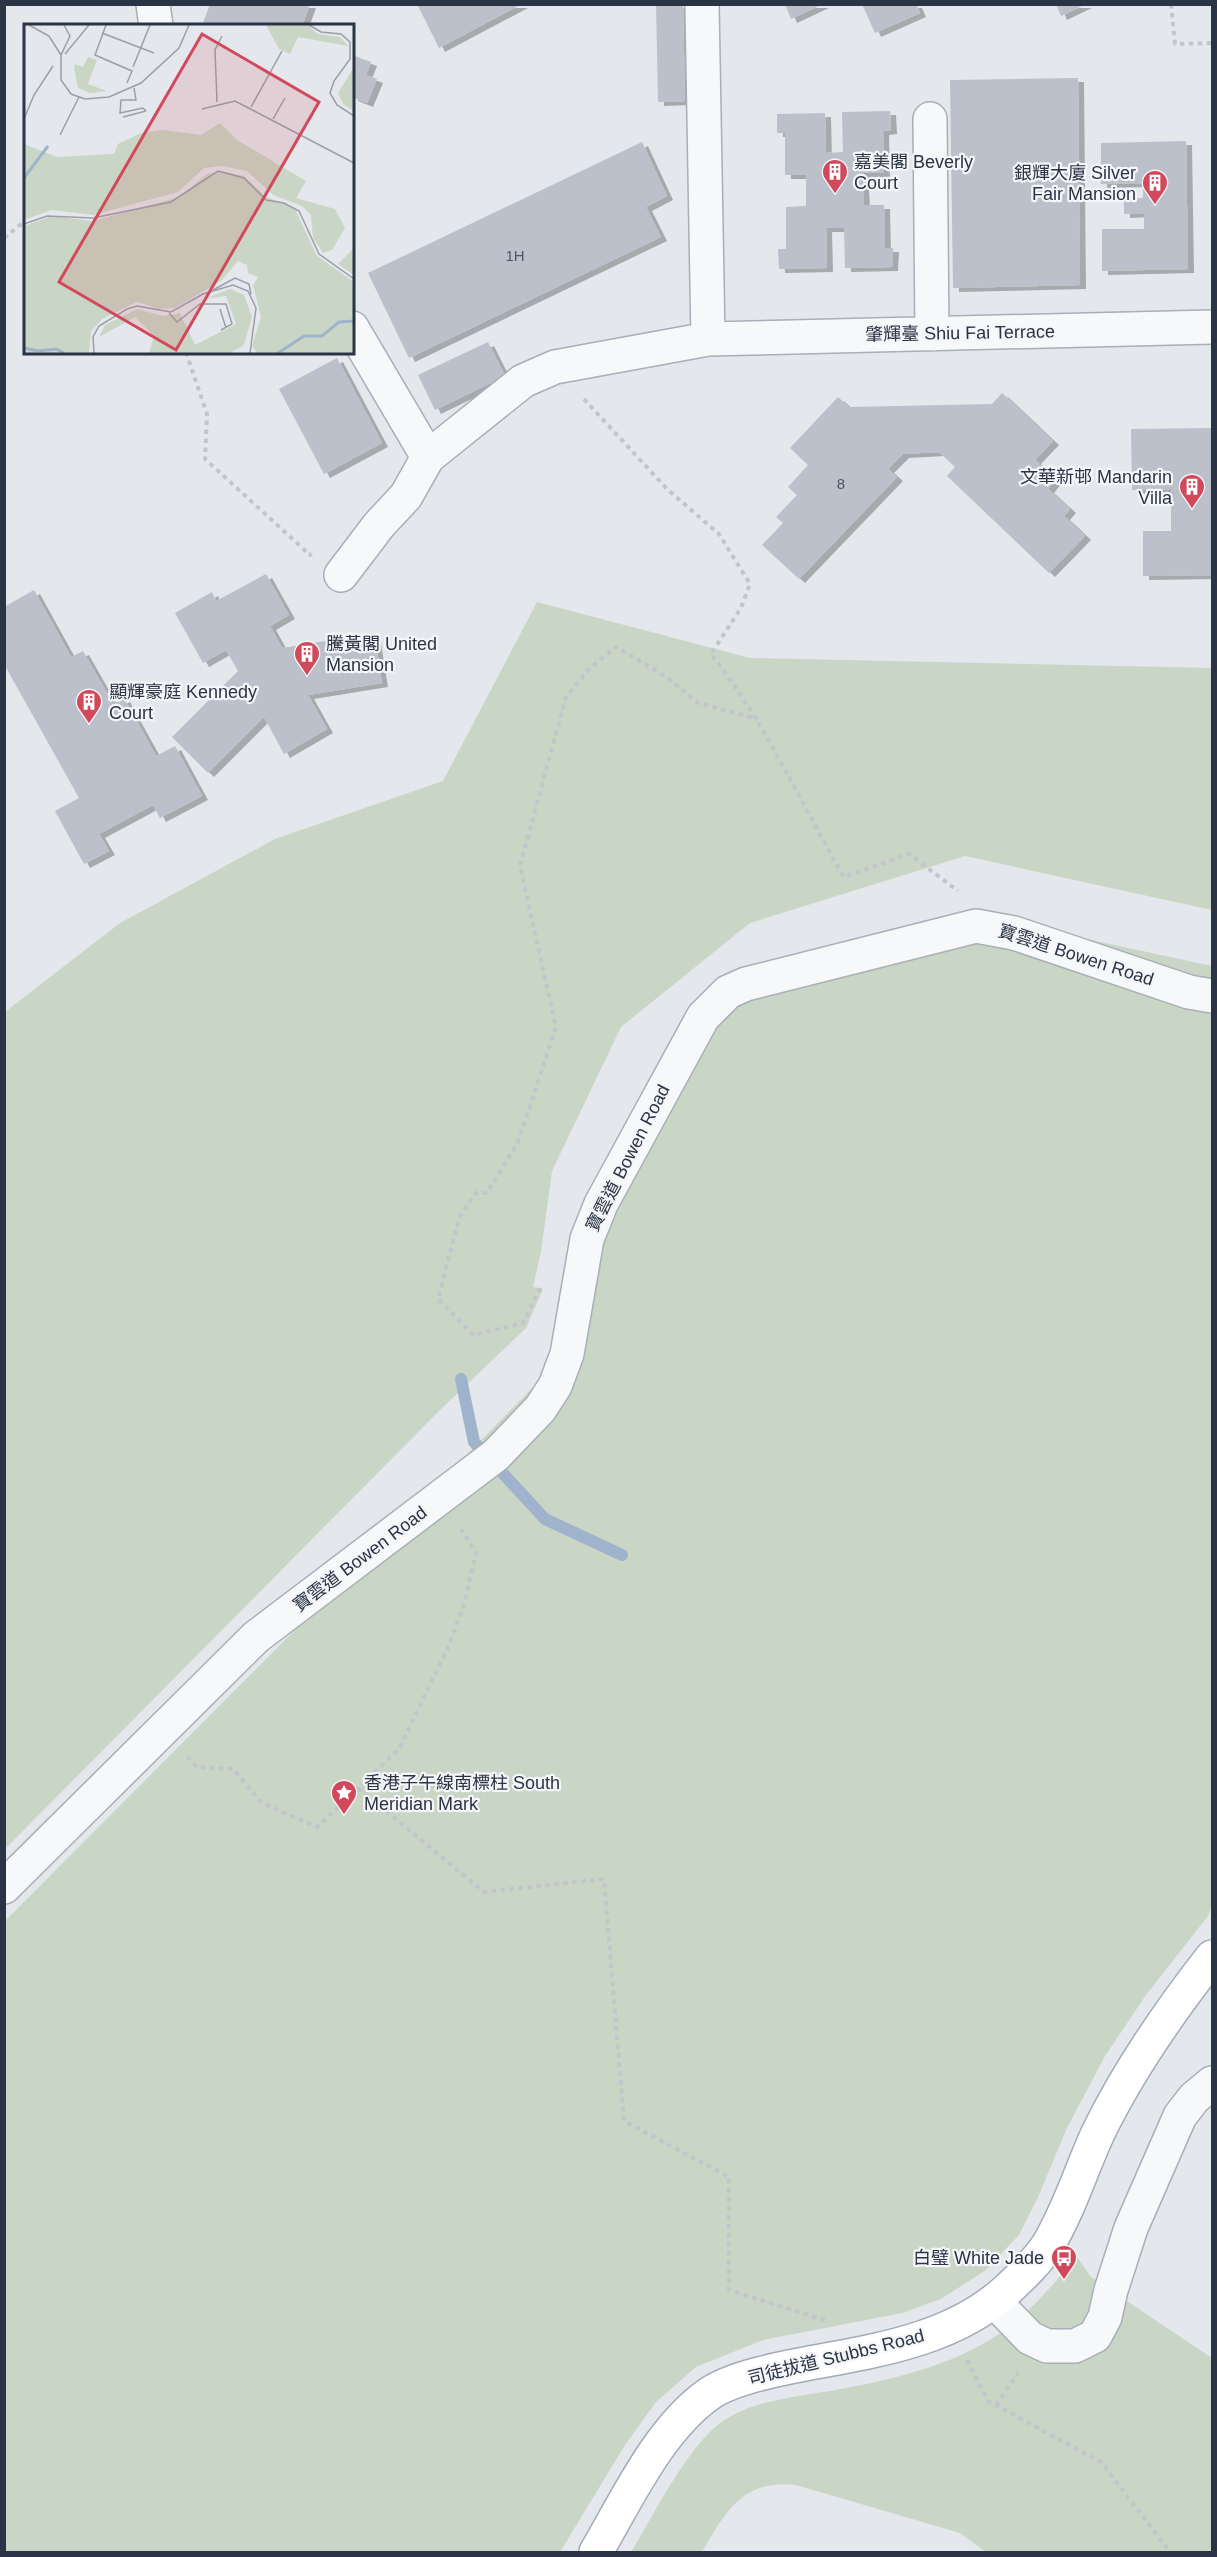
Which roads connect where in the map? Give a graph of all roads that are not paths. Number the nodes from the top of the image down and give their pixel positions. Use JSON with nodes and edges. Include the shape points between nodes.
{"nodes":[{"id":1,"x":153,"y":4,"type":"edge"},
{"id":2,"x":702,"y":4,"type":"edge"},
{"id":3,"x":156,"y":24,"type":"edge"},
{"id":4,"x":930,"y":119,"type":"dead end"},
{"id":5,"x":1212,"y":327,"type":"edge"},
{"id":6,"x":354,"y":331,"type":"edge"},
{"id":7,"x":932,"y":334,"type":"junction"},
{"id":8,"x":708,"y":339,"type":"junction"},
{"id":9,"x":428,"y":457,"type":"junction"},
{"id":10,"x":341,"y":575,"type":"dead end"},
{"id":11,"x":1212,"y":996,"type":"edge"},
{"id":12,"x":6,"y":1885,"type":"edge"},
{"id":13,"x":1212,"y":1957,"type":"edge"},
{"id":14,"x":1212,"y":2083,"type":"edge"},
{"id":15,"x":994,"y":2301,"type":"junction"},
{"id":16,"x":596,"y":2553,"type":"edge"}],
"edges":[{"from":1,"to":3,"type":"street"},
{"from":2,"to":8,"type":"street"},
{"from":4,"to":7,"type":"street"},
{"from":5,"to":7,"type":"street","name":"肇輝臺 Shiu Fai Terrace"},
{"from":6,"to":9,"type":"street"},
{"from":7,"to":8,"type":"street","name":"肇輝臺 Shiu Fai Terrace"},
{"from":8,"to":9,"type":"street","name":"肇輝臺 Shiu Fai Terrace","via":[[555,367],[523,381]]},
{"from":9,"to":10,"type":"street","name":"肇輝臺 Shiu Fai Terrace","via":[[406,496]]},
{"from":11,"to":12,"type":"street","name":"寶雲道 Bowen Road","via":[[1189,992],[1014,933],[976,926],[728,992],[703,1017],[601,1204],[587,1239],[567,1354],[549,1398],[528,1424],[496,1455],[256,1636]]},
{"from":13,"to":15,"type":"main road","name":"司徒拔道 Stubbs Road","via":[[1135,2066],[1098,2134],[1070,2203],[1047,2246]]},
{"from":14,"to":15,"type":"street","via":[[1180,2116],[1131,2228],[1105,2317],[1095,2336],[1075,2346],[1047,2346],[1030,2338]]},
{"from":15,"to":16,"type":"main road","name":"司徒拔道 Stubbs Road","via":[[950,2327],[904,2344],[765,2371],[711,2393],[681,2420],[653,2457]]}]}
